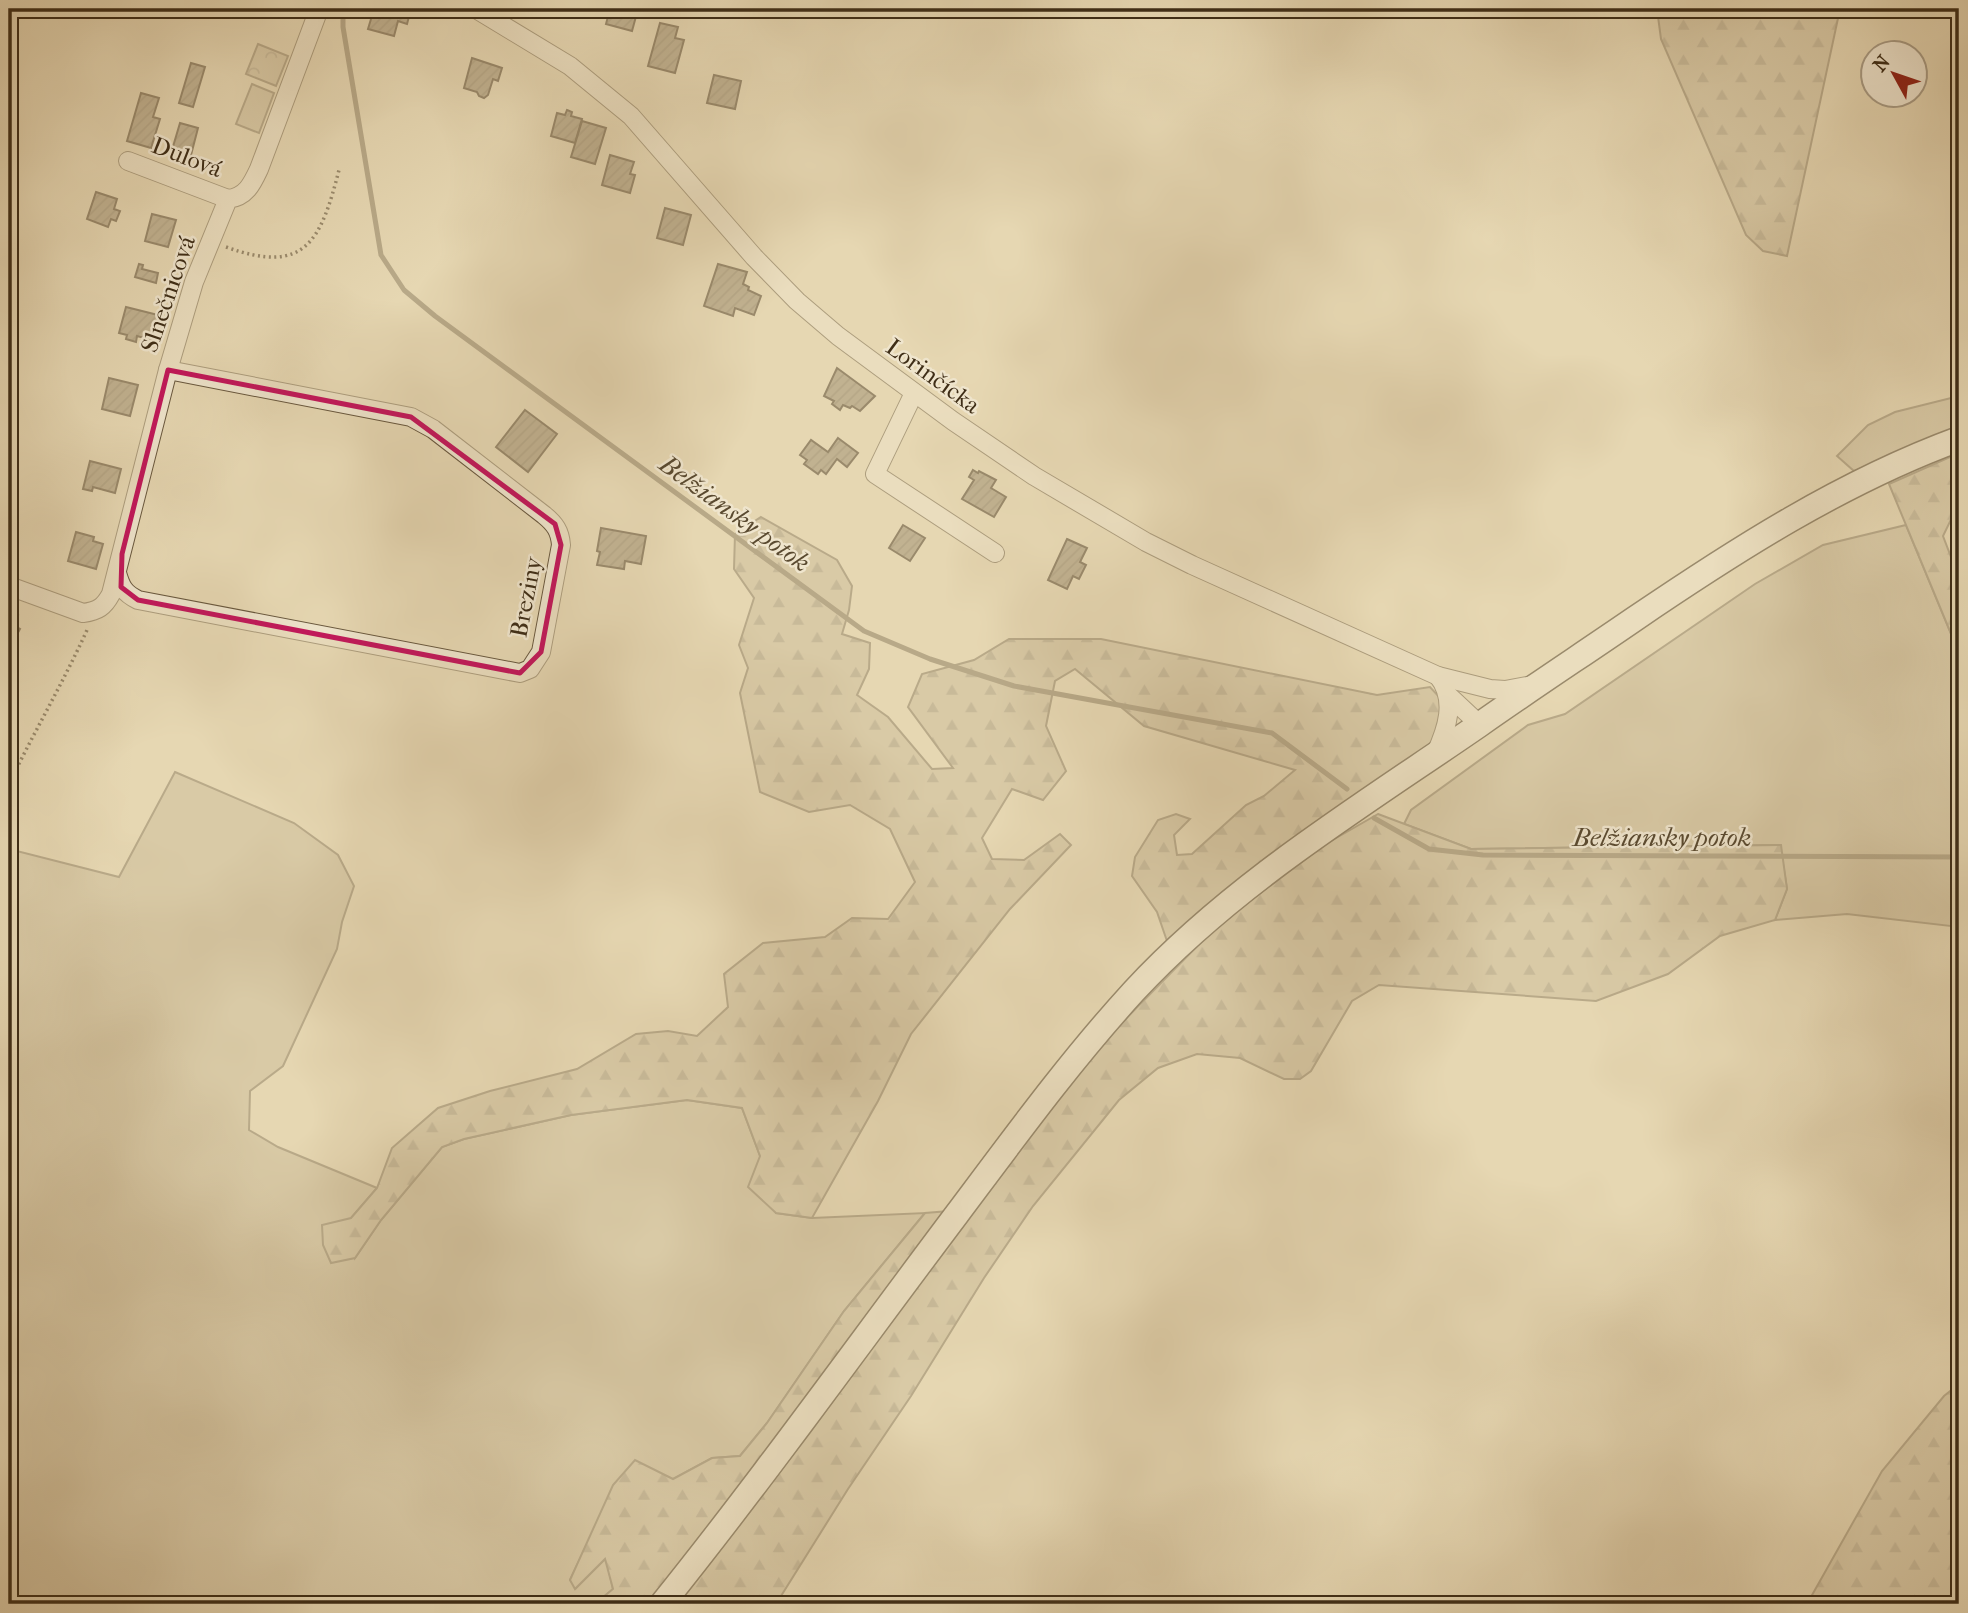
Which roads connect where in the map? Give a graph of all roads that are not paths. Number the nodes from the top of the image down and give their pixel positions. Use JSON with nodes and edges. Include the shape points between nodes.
{"nodes":[{"id":1,"x":319,"y":9,"type":"edge"},
{"id":2,"x":476,"y":9,"type":"edge"},
{"id":3,"x":128,"y":161,"type":"dead end"},
{"id":4,"x":228,"y":199,"type":"junction"},
{"id":5,"x":168,"y":369,"type":"junction"},
{"id":6,"x":914,"y":393,"type":"junction"},
{"id":7,"x":1959,"y":439,"type":"edge"},
{"id":8,"x":995,"y":553,"type":"dead end"},
{"id":9,"x":117,"y":573,"type":"junction"},
{"id":10,"x":9,"y":586,"type":"edge"},
{"id":11,"x":1438,"y":676,"type":"junction"},
{"id":12,"x":1537,"y":684,"type":"junction"},
{"id":13,"x":1471,"y":686,"type":"junction"},
{"id":14,"x":1448,"y":695,"type":"junction"},
{"id":15,"x":1485,"y":720,"type":"junction"},
{"id":16,"x":1435,"y":755,"type":"junction"},
{"id":17,"x":662,"y":1604,"type":"edge"}],
"edges":[{"from":1,"to":4,"type":"street","via":[[259,169],[244,193]]},
{"from":2,"to":6,"type":"street","name":"Lorinčícka","via":[[570,66],[621,107],[797,301]]},
{"from":3,"to":4,"type":"street","name":"Dulová"},
{"from":4,"to":5,"type":"street","name":"Slnečnicová","via":[[194,282]]},
{"from":5,"to":9,"type":"street","name":"Slnečnicová"},
{"from":5,"to":9,"type":"street","name":"Breziny","via":[[411,417],[433,429],[555,524],[560,534],[541,652],[530,669],[520,673],[138,600],[121,587]]},
{"from":6,"to":8,"type":"street","via":[[876,474]]},
{"from":6,"to":11,"type":"street","name":"Lorinčícka","via":[[1034,476],[1146,542]]},
{"from":7,"to":12,"type":"main road","via":[[1920,453],[1790,519]]},
{"from":9,"to":10,"type":"street","name":"Slnečnicová","via":[[105,605],[96,612],[83,613]]},
{"from":11,"to":13,"type":"street","name":"Lorinčícka"},
{"from":11,"to":14,"type":"street"},
{"from":12,"to":13,"type":"street","name":"Lorinčícka","via":[[1505,690]]},
{"from":12,"to":15,"type":"main road"},
{"from":13,"to":15,"type":"street","via":[[1483,699]]},
{"from":14,"to":15,"type":"street"},
{"from":14,"to":16,"type":"street","via":[[1447,723]]},
{"from":15,"to":16,"type":"main road"},
{"from":16,"to":17,"type":"main road","via":[[1226,905],[1135,991],[1036,1109],[740,1508]]}]}
